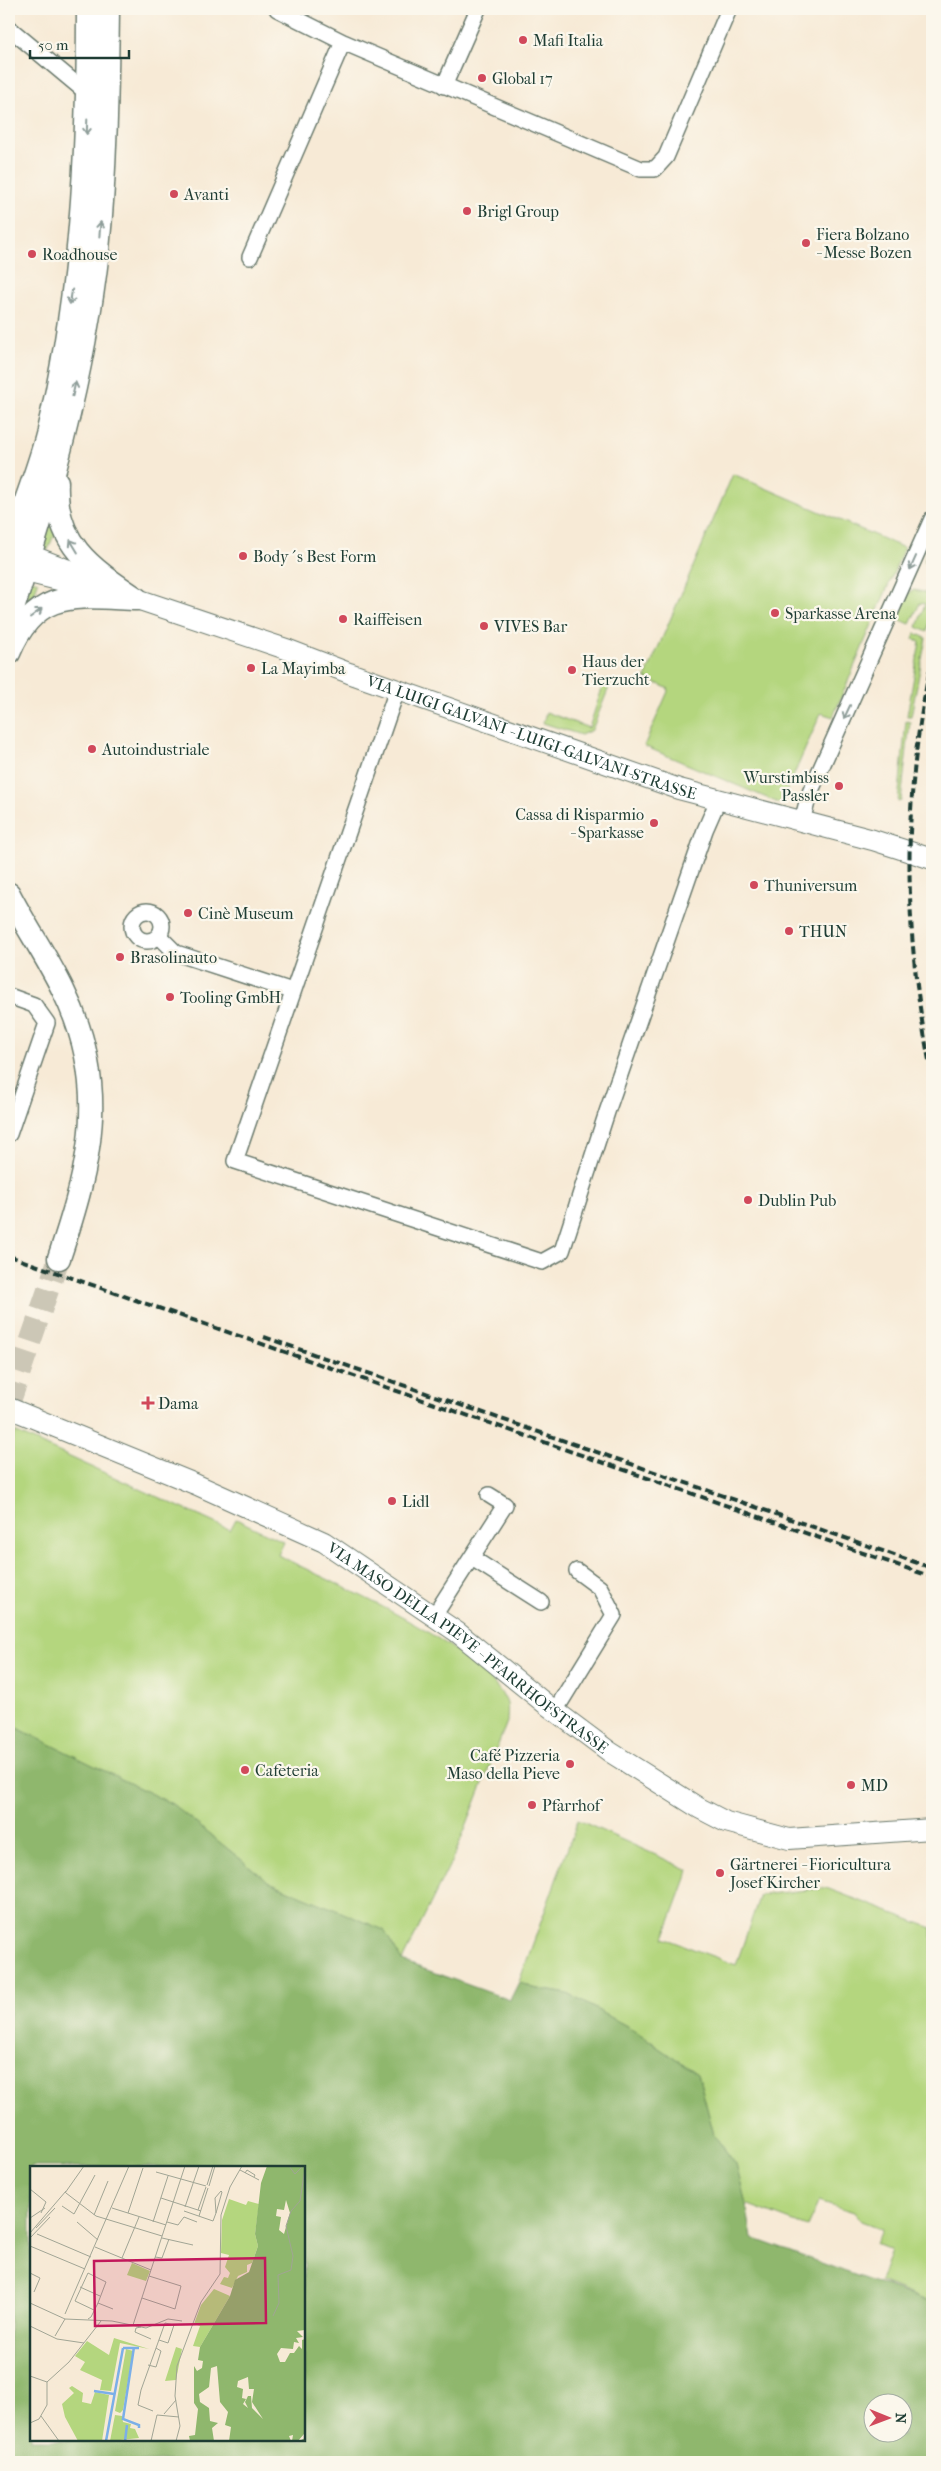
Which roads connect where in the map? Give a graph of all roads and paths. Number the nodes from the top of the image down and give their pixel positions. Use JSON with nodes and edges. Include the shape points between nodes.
{"nodes":[{"id":1,"x":88,"y":9,"type":"edge"},
{"id":2,"x":108,"y":9,"type":"edge"},
{"id":3,"x":277,"y":9,"type":"edge"},
{"id":4,"x":478,"y":9,"type":"edge"},
{"id":5,"x":728,"y":9,"type":"edge"},
{"id":6,"x":9,"y":28,"type":"edge"},
{"id":7,"x":342,"y":42,"type":"junction"},
{"id":8,"x":444,"y":86,"type":"junction"},
{"id":9,"x":88,"y":88,"type":"junction"},
{"id":10,"x":250,"y":257,"type":"dead end"},
{"id":11,"x":46,"y":439,"type":"junction"},
{"id":12,"x":58,"y":460,"type":"junction"},
{"id":13,"x":9,"y":497,"type":"edge"},
{"id":14,"x":932,"y":519,"type":"edge"},
{"id":15,"x":17,"y":557,"type":"edge"},
{"id":16,"x":137,"y":599,"type":"junction"},
{"id":17,"x":9,"y":621,"type":"edge"},
{"id":18,"x":9,"y":653,"type":"edge"},
{"id":19,"x":397,"y":690,"type":"junction"},
{"id":20,"x":719,"y":798,"type":"junction"},
{"id":21,"x":802,"y":821,"type":"junction"},
{"id":22,"x":932,"y":859,"type":"edge"},
{"id":23,"x":9,"y":894,"type":"edge"},
{"id":24,"x":159,"y":936,"type":"dead end"},
{"id":25,"x":292,"y":991,"type":"junction"},
{"id":26,"x":9,"y":996,"type":"edge"},
{"id":27,"x":9,"y":1134,"type":"edge"},
{"id":28,"x":59,"y":1258,"type":"tunnel mouth"},
{"id":29,"x":9,"y":1408,"type":"edge"},
{"id":30,"x":489,"y":1495,"type":"dead end"},
{"id":31,"x":472,"y":1558,"type":"junction"},
{"id":32,"x":577,"y":1571,"type":"dead end"},
{"id":33,"x":541,"y":1602,"type":"dead end"},
{"id":34,"x":434,"y":1616,"type":"junction"},
{"id":35,"x":555,"y":1711,"type":"junction"},
{"id":36,"x":932,"y":1829,"type":"edge"}],
"edges":[{"from":1,"to":9,"type":"main road"},
{"from":12,"to":2,"type":"main road","one_way":true,"via":[[84,340],[98,251],[105,173]]},
{"from":3,"to":7,"type":"street"},
{"from":4,"to":8,"type":"street"},
{"from":5,"to":8,"type":"street","via":[[666,157],[654,169],[641,169]]},
{"from":6,"to":9,"type":"street","via":[[81,88]]},
{"from":7,"to":8,"type":"street"},
{"from":7,"to":10,"type":"street"},
{"from":9,"to":11,"type":"main road","one_way":true,"via":[[78,249]]},
{"from":11,"to":13,"type":"main road","via":[[21,483]]},
{"from":11,"to":15,"type":"main road"},
{"from":12,"to":15,"type":"main road"},
{"from":16,"to":12,"type":"main road","one_way":true,"via":[[82,559],[64,529],[57,491]]},
{"from":14,"to":21,"type":"street","one_way":true,"via":[[809,796]]},
{"from":15,"to":16,"type":"street","name":"VIA LUIGI GALVANI - LUIGI-GALVANI-STRASSE"},
{"from":15,"to":17,"type":"main road"},
{"from":18,"to":16,"type":"main road","one_way":true,"via":[[21,626],[51,603],[77,598]]},
{"from":16,"to":19,"type":"street","name":"VIA LUIGI GALVANI - LUIGI-GALVANI-STRASSE"},
{"from":19,"to":20,"type":"street","name":"VIA LUIGI GALVANI - LUIGI-GALVANI-STRASSE","via":[[647,778]]},
{"from":19,"to":25,"type":"street"},
{"from":20,"to":21,"type":"street","name":"VIA LUIGI GALVANI - LUIGI-GALVANI-STRASSE"},
{"from":20,"to":25,"type":"street","via":[[620,1074],[562,1251],[542,1262],[235,1161]]},
{"from":21,"to":22,"type":"street","name":"VIA LUIGI GALVANI - LUIGI-GALVANI-STRASSE"},
{"from":23,"to":28,"type":"main road","via":[[63,990],[87,1060],[92,1106],[89,1153],[79,1199]]},
{"from":24,"to":25,"type":"street","via":[[176,953]]},
{"from":26,"to":27,"type":"street","via":[[34,1005],[47,1023]]},
{"from":29,"to":34,"type":"street","name":"VIA MASO DELLA PIEVE - PFARRHOFSTRASSE","via":[[195,1484],[324,1542]]},
{"from":30,"to":31,"type":"street","via":[[505,1505]]},
{"from":31,"to":33,"type":"street"},
{"from":31,"to":34,"type":"street"},
{"from":32,"to":35,"type":"street","via":[[600,1588],[614,1615]]},
{"from":34,"to":35,"type":"street","name":"VIA MASO DELLA PIEVE - PFARRHOFSTRASSE"},
{"from":35,"to":36,"type":"street","name":"VIA MASO DELLA PIEVE - PFARRHOFSTRASSE","via":[[610,1752],[726,1822],[789,1838]]}]}
